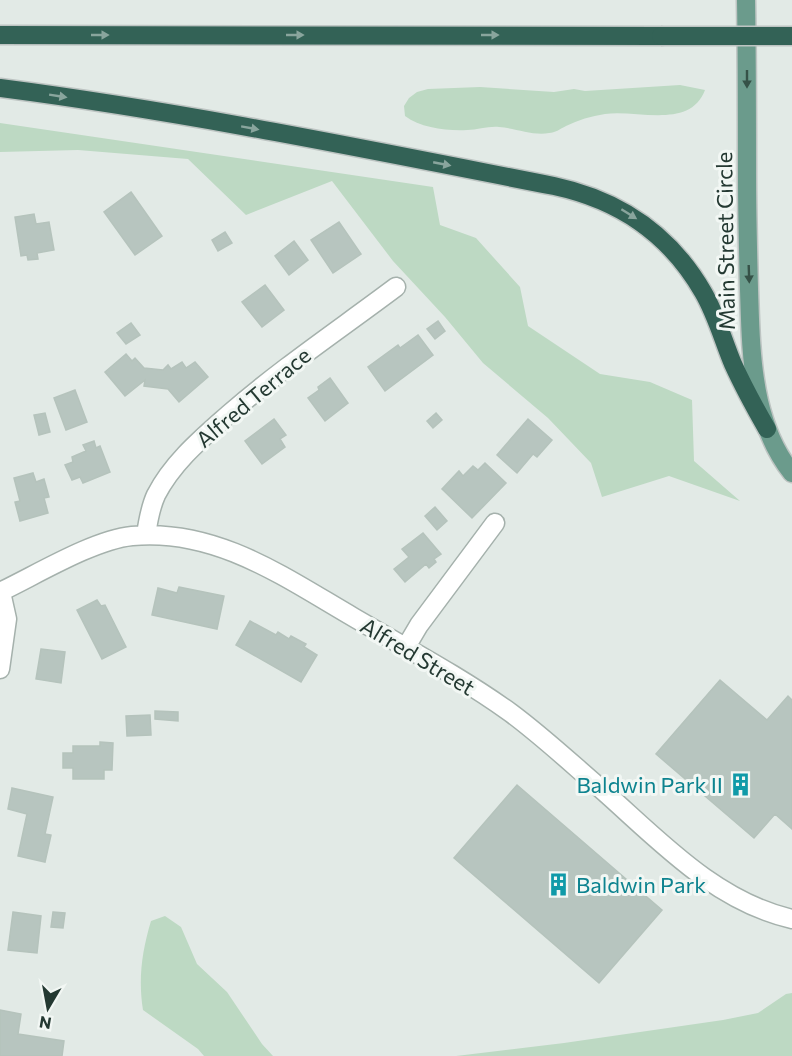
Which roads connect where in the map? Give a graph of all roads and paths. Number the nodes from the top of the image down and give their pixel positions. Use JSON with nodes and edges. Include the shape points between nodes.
{"nodes":[{"id":1,"x":746,"y":0,"type":"edge"},
{"id":2,"x":0,"y":35,"type":"edge"},
{"id":3,"x":792,"y":36,"type":"edge"},
{"id":4,"x":0,"y":88,"type":"edge"},
{"id":5,"x":396,"y":287,"type":"dead end"},
{"id":6,"x":767,"y":429,"type":"junction"},
{"id":7,"x":792,"y":473,"type":"edge"},
{"id":8,"x":495,"y":523,"type":"dead end"},
{"id":9,"x":146,"y":535,"type":"junction"},
{"id":10,"x":1,"y":592,"type":"edge"},
{"id":11,"x":406,"y":647,"type":"junction"},
{"id":12,"x":0,"y":669,"type":"edge"},
{"id":13,"x":792,"y":919,"type":"edge"}],
"edges":[{"from":1,"to":6,"type":"main road","name":"Main Street Circle","one_way":true,"via":[[751,343]]},
{"from":2,"to":3,"type":"highway","one_way":true,"bridge":true},
{"from":4,"to":6,"type":"highway","one_way":true,"via":[[177,115],[574,190],[608,202],[626,211],[681,260],[713,313],[744,387]]},
{"from":5,"to":9,"type":"street","name":"Alfred Terrace","via":[[290,363],[193,447],[156,494]]},
{"from":6,"to":7,"type":"main road","name":"Main Street Circle"},
{"from":8,"to":11,"type":"street"},
{"from":9,"to":10,"type":"street","name":"Alfred Street","via":[[101,544]]},
{"from":9,"to":11,"type":"street","name":"Alfred Street","via":[[184,537],[236,552]]},
{"from":10,"to":12,"type":"street","via":[[7,619]]},
{"from":11,"to":13,"type":"street","name":"Alfred Street","via":[[511,714],[715,886],[748,905]]}]}
